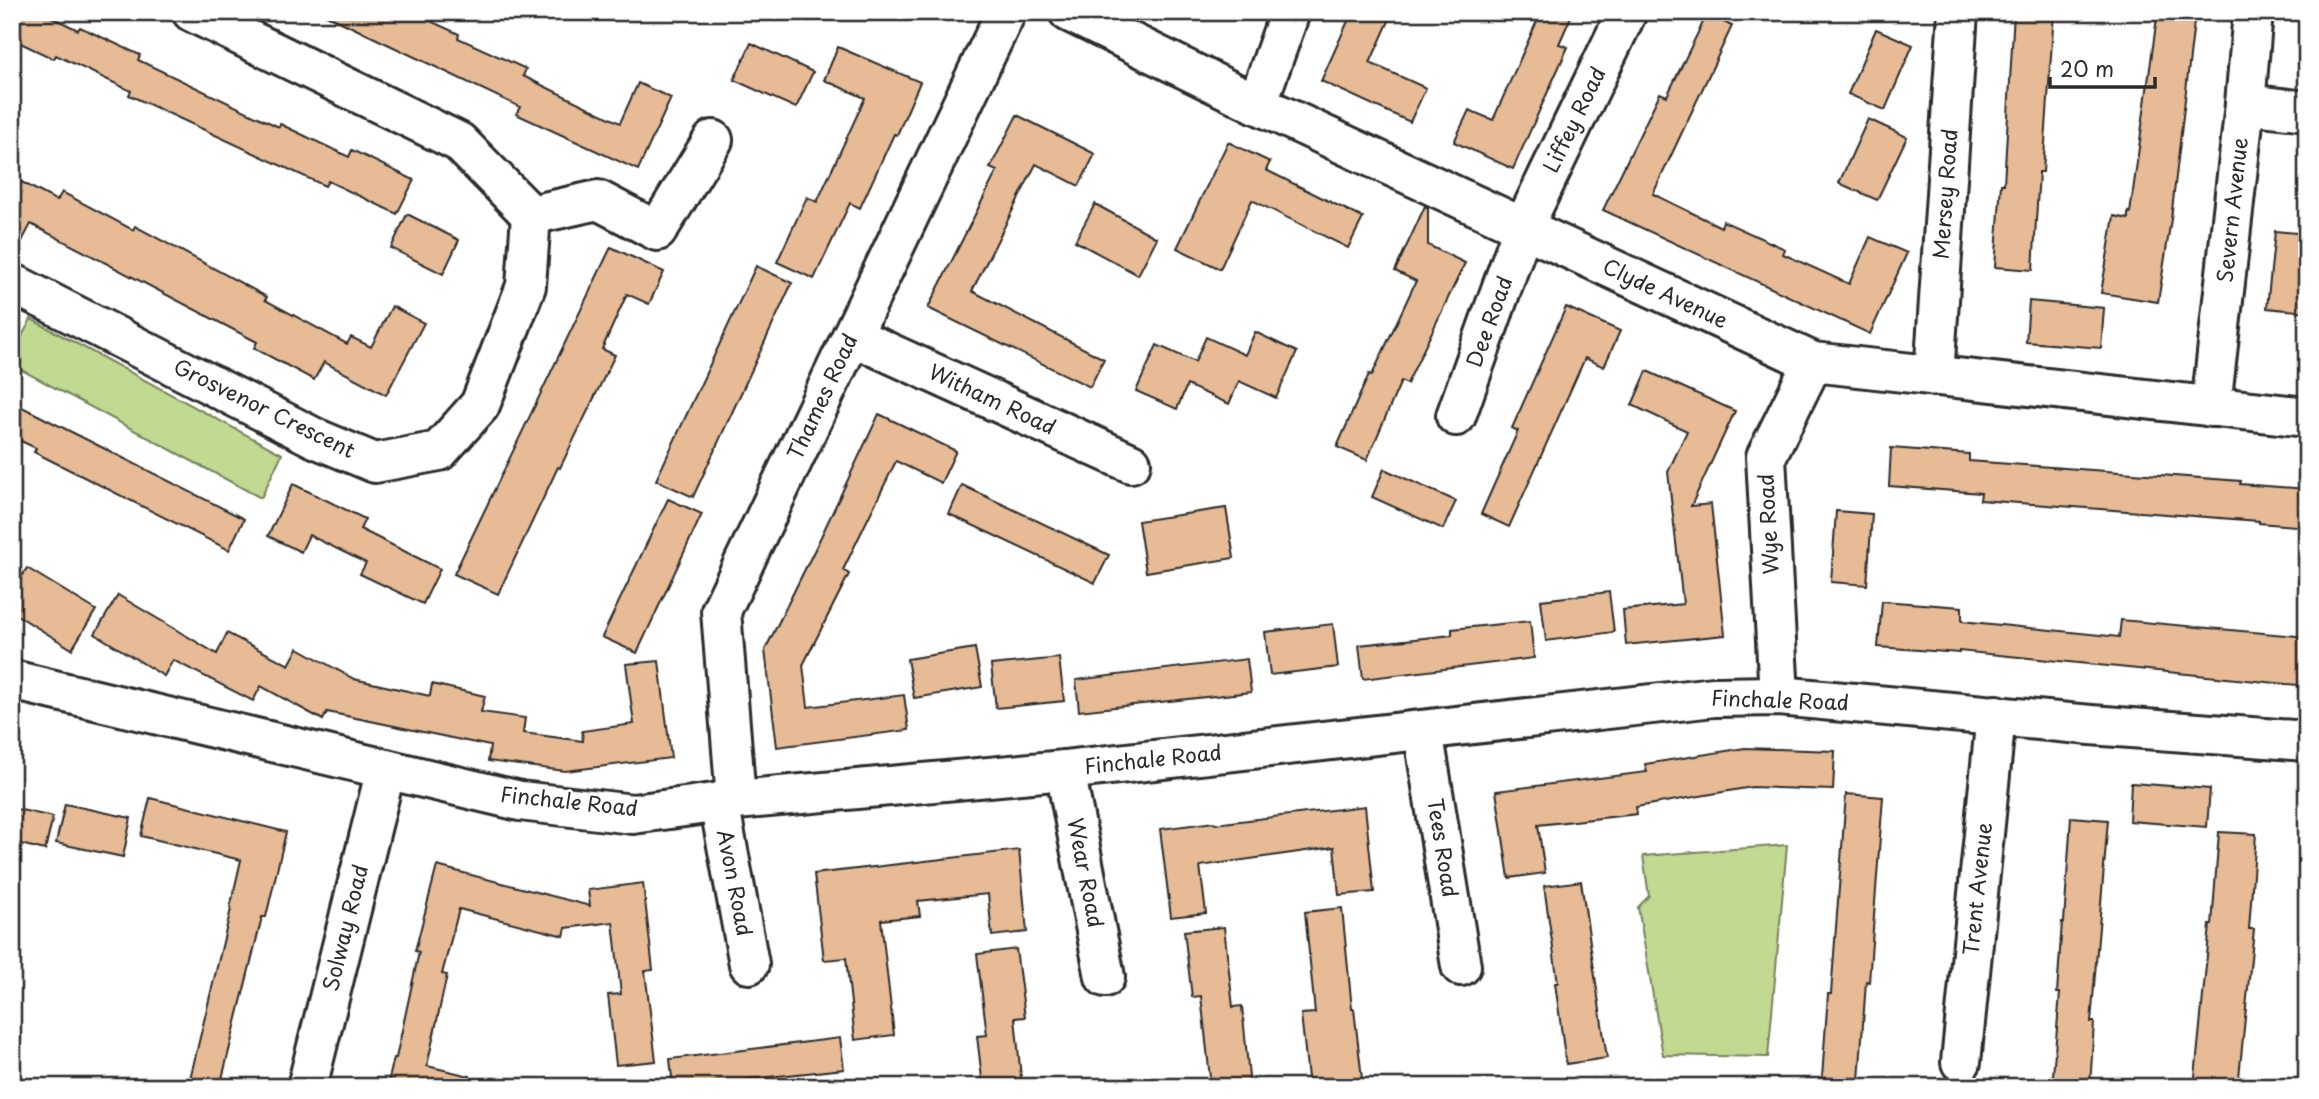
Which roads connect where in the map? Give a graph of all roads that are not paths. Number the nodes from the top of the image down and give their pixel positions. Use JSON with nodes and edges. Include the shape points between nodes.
{"nodes":[{"id":1,"x":192,"y":12,"type":"edge"},
{"id":2,"x":1006,"y":12,"type":"edge"},
{"id":3,"x":1069,"y":12,"type":"edge"},
{"id":4,"x":1290,"y":12,"type":"edge"},
{"id":5,"x":1628,"y":12,"type":"edge"},
{"id":6,"x":1958,"y":12,"type":"edge"},
{"id":7,"x":2253,"y":12,"type":"edge"},
{"id":8,"x":1257,"y":104,"type":"junction"},
{"id":9,"x":2245,"y":104,"type":"junction"},
{"id":10,"x":2307,"y":111,"type":"edge"},
{"id":11,"x":712,"y":140,"type":"dead end"},
{"id":12,"x":531,"y":215,"type":"junction"},
{"id":13,"x":1523,"y":228,"type":"junction"},
{"id":14,"x":12,"y":283,"type":"edge"},
{"id":15,"x":852,"y":336,"type":"junction"},
{"id":16,"x":1813,"y":362,"type":"junction"},
{"id":17,"x":1934,"y":376,"type":"junction"},
{"id":18,"x":2211,"y":407,"type":"junction"},
{"id":19,"x":1456,"y":416,"type":"dead end"},
{"id":20,"x":2307,"y":417,"type":"edge"},
{"id":21,"x":1131,"y":463,"type":"dead end"},
{"id":22,"x":12,"y":680,"type":"edge"},
{"id":23,"x":1779,"y":696,"type":"junction"},
{"id":24,"x":1996,"y":715,"type":"junction"},
{"id":25,"x":1423,"y":730,"type":"junction"},
{"id":26,"x":2307,"y":741,"type":"edge"},
{"id":27,"x":386,"y":769,"type":"junction"},
{"id":28,"x":1065,"y":770,"type":"junction"},
{"id":29,"x":728,"y":801,"type":"junction"},
{"id":30,"x":749,"y":964,"type":"dead end"},
{"id":31,"x":1461,"y":966,"type":"dead end"},
{"id":32,"x":1105,"y":977,"type":"dead end"},
{"id":33,"x":1961,"y":1062,"type":"dead end"},
{"id":34,"x":307,"y":1087,"type":"edge"}],
"edges":[{"from":1,"to":12,"type":"street","via":[[459,142]]},
{"from":2,"to":15,"type":"street","name":"Thames Road"},
{"from":3,"to":8,"type":"street","name":"Clyde Avenue"},
{"from":4,"to":8,"type":"street"},
{"from":5,"to":13,"type":"street","name":"Liffey Road"},
{"from":6,"to":17,"type":"street","name":"Mersey Road"},
{"from":7,"to":9,"type":"street","name":"Severn Avenue"},
{"from":8,"to":13,"type":"street","name":"Clyde Avenue"},
{"from":9,"to":10,"type":"street"},
{"from":9,"to":18,"type":"street","name":"Severn Avenue"},
{"from":11,"to":12,"type":"street","via":[[657,231],[598,201]]},
{"from":12,"to":14,"type":"street","name":"Grosvenor Crescent","via":[[526,286],[480,405],[439,451],[376,463],[315,438]]},
{"from":13,"to":16,"type":"street","name":"Clyde Avenue"},
{"from":13,"to":19,"type":"street","name":"Dee Road"},
{"from":15,"to":21,"type":"street","name":"Witham Road"},
{"from":15,"to":29,"type":"street","name":"Thames Road","via":[[721,611]]},
{"from":16,"to":17,"type":"street","name":"Clyde Avenue"},
{"from":16,"to":23,"type":"street","name":"Wye Road","via":[[1766,457]]},
{"from":17,"to":18,"type":"street","name":"Clyde Avenue"},
{"from":18,"to":20,"type":"street","name":"Clyde Avenue"},
{"from":22,"to":27,"type":"street","name":"Finchale Road"},
{"from":23,"to":24,"type":"street","name":"Finchale Road"},
{"from":23,"to":25,"type":"street","name":"Finchale Road","via":[[1714,697]]},
{"from":24,"to":26,"type":"street","name":"Finchale Road"},
{"from":24,"to":33,"type":"street","name":"Trent Avenue"},
{"from":25,"to":28,"type":"street","name":"Finchale Road"},
{"from":25,"to":31,"type":"street","name":"Tees Road"},
{"from":27,"to":29,"type":"street","name":"Finchale Road","via":[[520,801],[633,814]]},
{"from":27,"to":34,"type":"street","name":"Solway Road"},
{"from":28,"to":29,"type":"street","name":"Finchale Road"},
{"from":28,"to":32,"type":"street","name":"Wear Road"},
{"from":29,"to":30,"type":"street","name":"Avon Road"}]}
